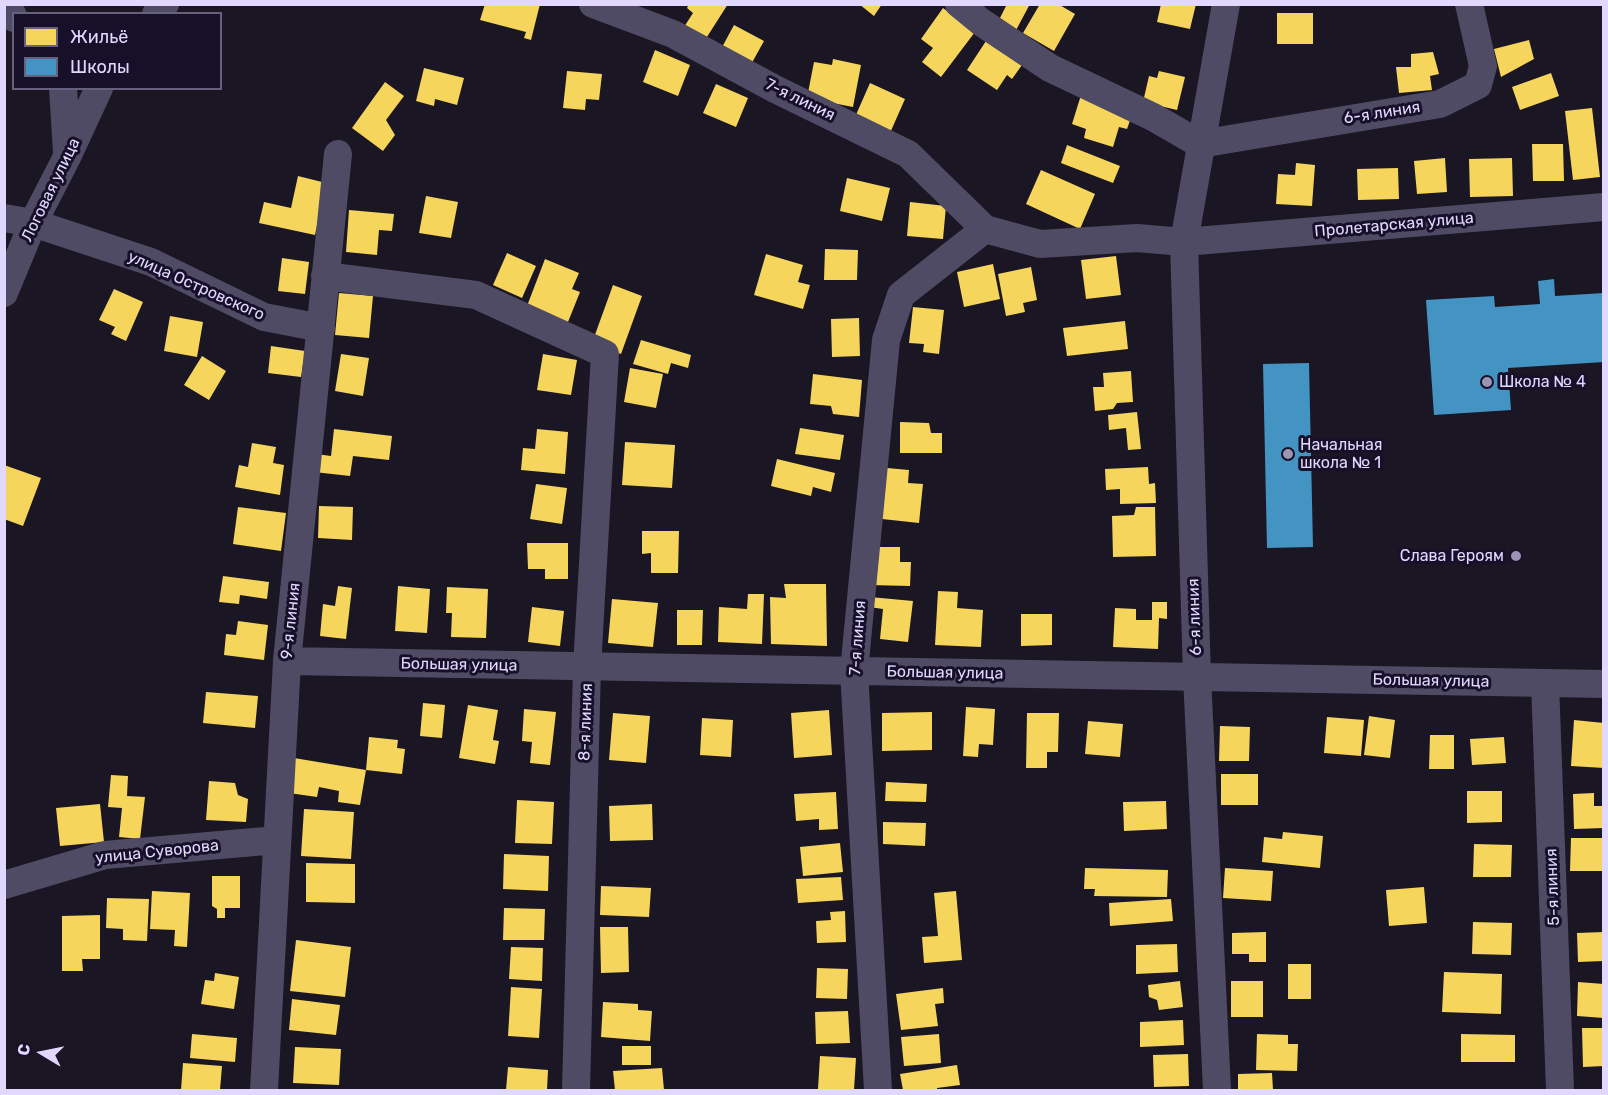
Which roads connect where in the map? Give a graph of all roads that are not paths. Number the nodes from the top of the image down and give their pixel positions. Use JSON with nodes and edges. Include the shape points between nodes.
{"nodes":[{"id":1,"x":593,"y":4,"type":"edge"},
{"id":2,"x":959,"y":4,"type":"edge"},
{"id":3,"x":1226,"y":4,"type":"edge"},
{"id":4,"x":1469,"y":4,"type":"edge"},
{"id":5,"x":63,"y":90,"type":"edge"},
{"id":6,"x":98,"y":90,"type":"edge"},
{"id":7,"x":1200,"y":144,"type":"junction"},
{"id":8,"x":338,"y":154,"type":"dead end"},
{"id":9,"x":67,"y":157,"type":"junction"},
{"id":10,"x":1604,"y":207,"type":"edge"},
{"id":11,"x":4,"y":218,"type":"edge"},
{"id":12,"x":33,"y":223,"type":"junction"},
{"id":13,"x":985,"y":229,"type":"junction"},
{"id":14,"x":1184,"y":242,"type":"junction"},
{"id":15,"x":325,"y":276,"type":"junction"},
{"id":16,"x":4,"y":293,"type":"edge"},
{"id":17,"x":321,"y":328,"type":"junction"},
{"id":18,"x":287,"y":662,"type":"junction"},
{"id":19,"x":587,"y":667,"type":"junction"},
{"id":20,"x":854,"y":671,"type":"junction"},
{"id":21,"x":1197,"y":677,"type":"junction"},
{"id":22,"x":1545,"y":682,"type":"junction"},
{"id":23,"x":1604,"y":684,"type":"edge"},
{"id":24,"x":277,"y":840,"type":"junction"},
{"id":25,"x":4,"y":885,"type":"edge"},
{"id":26,"x":264,"y":1090,"type":"edge"},
{"id":27,"x":576,"y":1090,"type":"edge"},
{"id":28,"x":878,"y":1090,"type":"edge"},
{"id":29,"x":1217,"y":1090,"type":"edge"},
{"id":30,"x":1560,"y":1090,"type":"edge"}],
"edges":[{"from":1,"to":13,"type":"street","name":"7-я линия","via":[[673,34],[908,154]]},
{"from":2,"to":7,"type":"street","via":[[1050,68]]},
{"from":3,"to":7,"type":"street","name":"6-я линия"},
{"from":4,"to":7,"type":"street","name":"6-я линия","via":[[1483,66],[1478,85],[1440,104]]},
{"from":5,"to":9,"type":"street"},
{"from":6,"to":9,"type":"street","name":"Логовая улица"},
{"from":7,"to":14,"type":"street","name":"6-я линия"},
{"from":8,"to":15,"type":"street","name":"9-я линия"},
{"from":9,"to":12,"type":"street","name":"Логовая улица"},
{"from":10,"to":14,"type":"street","name":"Пролетарская улица"},
{"from":11,"to":12,"type":"street","name":"улица Островского"},
{"from":12,"to":16,"type":"street","name":"Логовая улица"},
{"from":12,"to":17,"type":"street","name":"улица Островского","via":[[151,262],[264,317]]},
{"from":13,"to":14,"type":"street","name":"7-я линия","via":[[1040,244],[1137,238]]},
{"from":13,"to":20,"type":"street","name":"7-я линия","via":[[901,295],[886,340]]},
{"from":14,"to":21,"type":"street","name":"6-я линия"},
{"from":15,"to":17,"type":"street","name":"9-я линия"},
{"from":15,"to":19,"type":"street","name":"8-я линия","via":[[476,295],[605,354]]},
{"from":17,"to":18,"type":"street","name":"9-я линия"},
{"from":18,"to":19,"type":"street","name":"Большая улица"},
{"from":18,"to":24,"type":"street","name":"9-я линия"},
{"from":19,"to":20,"type":"street","name":"Большая улица"},
{"from":19,"to":27,"type":"street","name":"8-я линия"},
{"from":20,"to":21,"type":"street","name":"Большая улица"},
{"from":20,"to":28,"type":"street","name":"7-я линия"},
{"from":21,"to":22,"type":"street","name":"Большая улица"},
{"from":21,"to":29,"type":"street","name":"6-я линия"},
{"from":22,"to":23,"type":"street","name":"Большая улица"},
{"from":22,"to":30,"type":"street","name":"5-я линия"},
{"from":24,"to":25,"type":"street","name":"улица Суворова","via":[[105,855]]},
{"from":24,"to":26,"type":"street","name":"9-я линия"}]}
